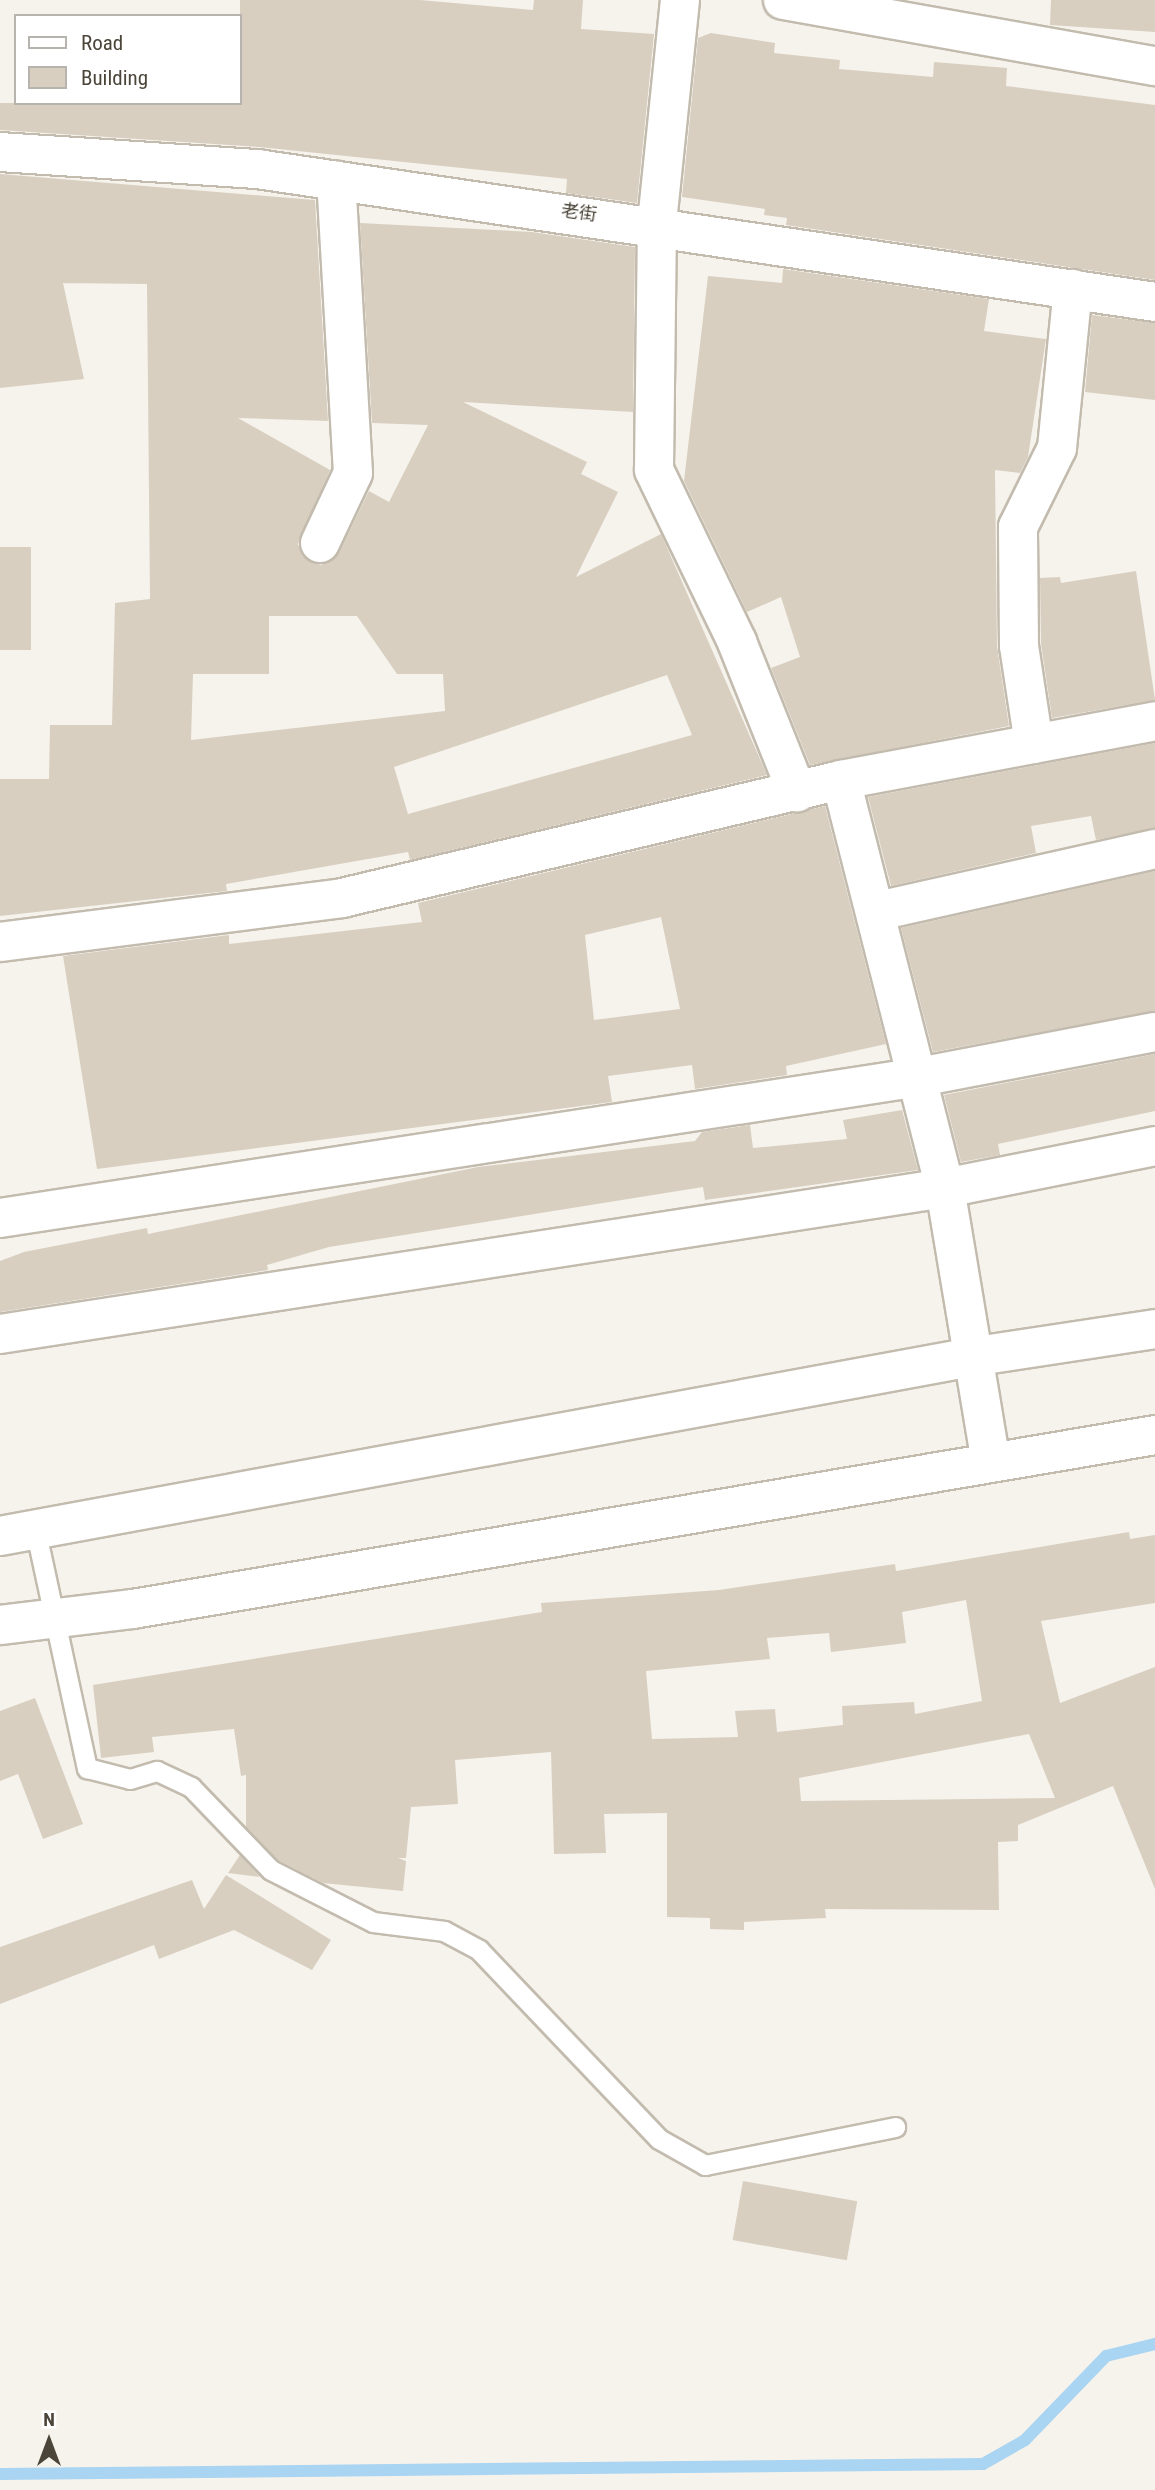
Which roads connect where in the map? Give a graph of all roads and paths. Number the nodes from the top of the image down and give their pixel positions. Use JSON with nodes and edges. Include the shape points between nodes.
{"nodes":[{"id":1,"x":680,"y":0,"type":"edge"},
{"id":2,"x":783,"y":0,"type":"edge"},
{"id":3,"x":1155,"y":66,"type":"edge"},
{"id":4,"x":0,"y":152,"type":"edge"},
{"id":5,"x":336,"y":180,"type":"junction"},
{"id":6,"x":657,"y":223,"type":"junction"},
{"id":7,"x":1073,"y":289,"type":"junction"},
{"id":8,"x":1155,"y":302,"type":"edge"},
{"id":9,"x":320,"y":543,"type":"dead end"},
{"id":10,"x":1155,"y":721,"type":"edge"},
{"id":11,"x":1034,"y":744,"type":"junction"},
{"id":12,"x":841,"y":780,"type":"junction"},
{"id":13,"x":797,"y":792,"type":"junction"},
{"id":14,"x":1155,"y":849,"type":"edge"},
{"id":15,"x":878,"y":911,"type":"junction"},
{"id":16,"x":0,"y":942,"type":"edge"},
{"id":17,"x":1155,"y":1032,"type":"edge"},
{"id":18,"x":919,"y":1077,"type":"junction"},
{"id":19,"x":1155,"y":1146,"type":"edge"},
{"id":20,"x":945,"y":1188,"type":"junction"},
{"id":21,"x":0,"y":1218,"type":"edge"},
{"id":22,"x":1155,"y":1329,"type":"edge"},
{"id":23,"x":0,"y":1334,"type":"edge"},
{"id":24,"x":977,"y":1356,"type":"junction"},
{"id":25,"x":1155,"y":1434,"type":"edge"},
{"id":26,"x":991,"y":1462,"type":"junction"},
{"id":27,"x":18,"y":1532,"type":"edge"},
{"id":28,"x":53,"y":1617,"type":"junction"},
{"id":29,"x":0,"y":1625,"type":"edge"},
{"id":30,"x":895,"y":2127,"type":"dead end"}],
"edges":[{"from":1,"to":6,"type":"street"},
{"from":2,"to":3,"type":"street"},
{"from":4,"to":5,"type":"street","name":"老街"},
{"from":5,"to":6,"type":"street","name":"老街"},
{"from":5,"to":9,"type":"street","via":[[353,473]]},
{"from":6,"to":7,"type":"street","name":"老街"},
{"from":6,"to":13,"type":"street","via":[[654,470],[737,642]]},
{"from":7,"to":8,"type":"street","name":"老街"},
{"from":7,"to":11,"type":"street","via":[[1057,448],[1018,527],[1019,646]]},
{"from":10,"to":11,"type":"street"},
{"from":11,"to":12,"type":"street"},
{"from":12,"to":13,"type":"street"},
{"from":12,"to":15,"type":"street"},
{"from":13,"to":16,"type":"street","via":[[342,898]]},
{"from":14,"to":15,"type":"street"},
{"from":15,"to":18,"type":"street"},
{"from":17,"to":18,"type":"street"},
{"from":18,"to":20,"type":"street"},
{"from":18,"to":21,"type":"street"},
{"from":19,"to":20,"type":"street"},
{"from":20,"to":23,"type":"street"},
{"from":20,"to":24,"type":"street"},
{"from":22,"to":24,"type":"street"},
{"from":24,"to":26,"type":"street"},
{"from":24,"to":27,"type":"street"},
{"from":25,"to":26,"type":"street"},
{"from":26,"to":28,"type":"street","via":[[133,1609]]},
{"from":27,"to":28,"type":"lane"},
{"from":28,"to":29,"type":"street"},
{"from":28,"to":30,"type":"lane","via":[[87,1768],[131,1779],[157,1770],[191,1787],[271,1870],[373,1922],[444,1931],[479,1950],[659,2138],[705,2165],[733,2164]]}]}
